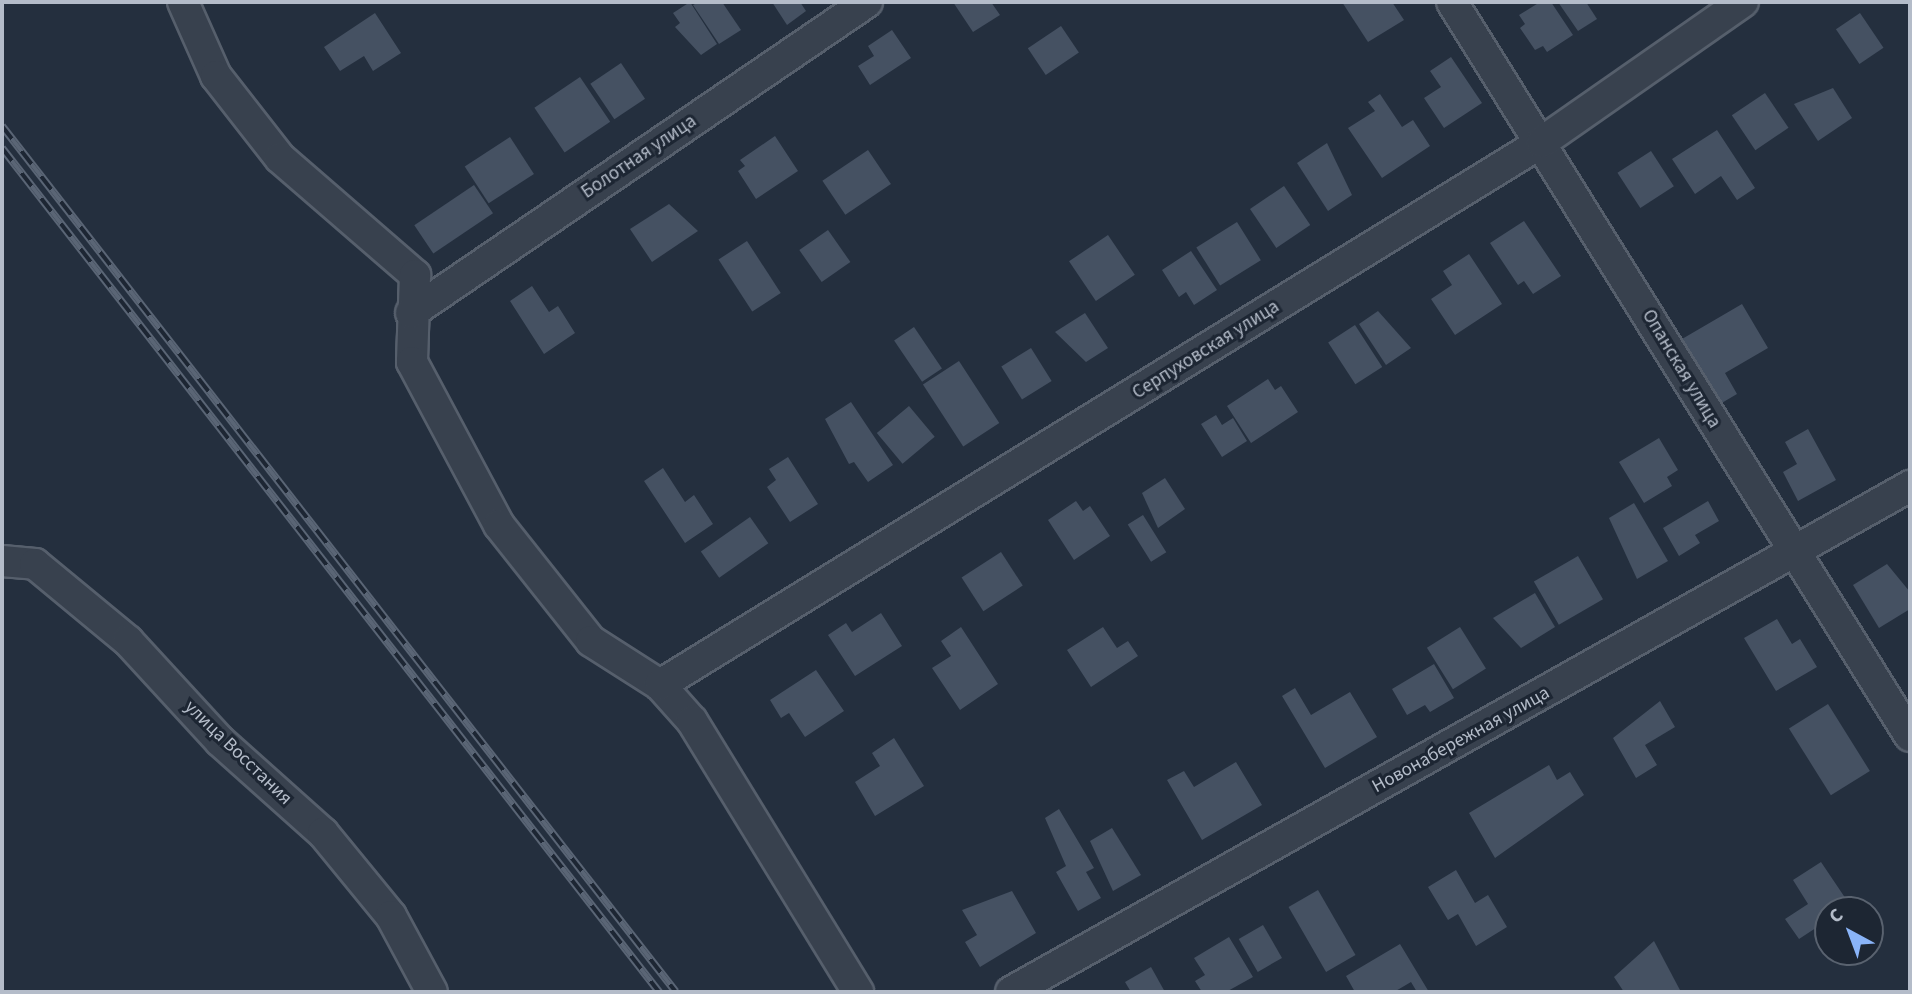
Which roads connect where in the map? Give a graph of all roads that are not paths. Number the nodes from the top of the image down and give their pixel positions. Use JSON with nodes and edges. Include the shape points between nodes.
{"nodes":[{"id":1,"x":183,"y":2,"type":"edge"},
{"id":2,"x":867,"y":2,"type":"edge"},
{"id":3,"x":1452,"y":2,"type":"edge"},
{"id":4,"x":1743,"y":2,"type":"edge"},
{"id":5,"x":1542,"y":142,"type":"junction"},
{"id":6,"x":411,"y":313,"type":"junction"},
{"id":7,"x":1910,"y":486,"type":"edge"},
{"id":8,"x":1794,"y":554,"type":"junction"},
{"id":9,"x":2,"y":561,"type":"edge"},
{"id":10,"x":660,"y":685,"type":"junction"},
{"id":11,"x":1910,"y":736,"type":"edge"},
{"id":12,"x":432,"y":992,"type":"edge"},
{"id":13,"x":858,"y":992,"type":"edge"},
{"id":14,"x":1011,"y":992,"type":"edge"}],
"edges":[{"from":1,"to":6,"type":"street","via":[[216,76],[280,158],[415,275]]},
{"from":2,"to":6,"type":"street","name":"Болотная улица"},
{"from":3,"to":5,"type":"street","name":"Опанская улица"},
{"from":4,"to":5,"type":"street","name":"Серпуховская улица"},
{"from":5,"to":8,"type":"street","name":"Опанская улица"},
{"from":5,"to":10,"type":"street","name":"Серпуховская улица"},
{"from":6,"to":10,"type":"street","via":[[412,362],[499,525],[592,641]]},
{"from":7,"to":8,"type":"street","name":"Новонабережная улица"},
{"from":8,"to":11,"type":"street","name":"Опанская улица"},
{"from":8,"to":14,"type":"street","name":"Новонабережная улица"},
{"from":9,"to":12,"type":"street","name":"улица Восстания","via":[[34,564],[128,641],[220,741],[323,832],[391,916]]},
{"from":10,"to":13,"type":"street","via":[[692,721]]}]}
